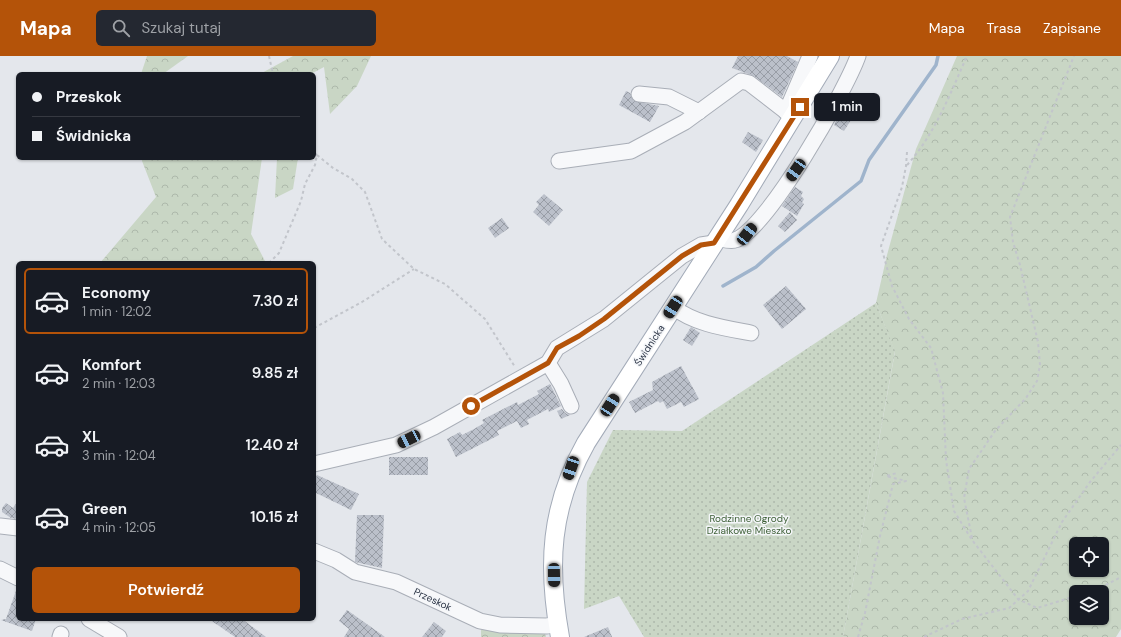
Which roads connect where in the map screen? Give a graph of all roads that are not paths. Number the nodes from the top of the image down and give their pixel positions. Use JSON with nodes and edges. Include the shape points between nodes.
{"nodes":[{"id":1,"x":810,"y":56,"type":"edge"},
{"id":2,"x":830,"y":56,"type":"edge"},
{"id":3,"x":858,"y":56,"type":"edge"},
{"id":4,"x":639,"y":94,"type":"dead end"},
{"id":5,"x":699,"y":112,"type":"junction"},
{"id":6,"x":790,"y":114,"type":"junction"},
{"id":7,"x":560,"y":161,"type":"dead end"},
{"id":8,"x":716,"y":240,"type":"junction"},
{"id":9,"x":673,"y":307,"type":"junction"},
{"id":10,"x":750,"y":333,"type":"dead end"},
{"id":11,"x":546,"y":364,"type":"junction"},
{"id":12,"x":571,"y":406,"type":"dead end"},
{"id":13,"x":316,"y":464,"type":"edge"},
{"id":14,"x":0,"y":526,"type":"edge"},
{"id":15,"x":16,"y":528,"type":"edge"},
{"id":16,"x":316,"y":552,"type":"edge"},
{"id":17,"x":0,"y":568,"type":"edge"},
{"id":18,"x":16,"y":577,"type":"edge"},
{"id":19,"x":92,"y":621,"type":"edge"},
{"id":20,"x":559,"y":631,"type":"edge"},
{"id":21,"x":119,"y":637,"type":"edge"}],
"edges":[{"from":1,"to":6,"type":"street"},
{"from":2,"to":6,"type":"main road","name":"Świdnicka"},
{"from":3,"to":8,"type":"street","via":[[820,131],[775,201],[747,234],[734,241]]},
{"from":4,"to":5,"type":"street","via":[[669,97]]},
{"from":5,"to":6,"type":"street","via":[[741,81],[749,83]]},
{"from":5,"to":7,"type":"street","via":[[632,151]]},
{"from":6,"to":8,"type":"main road","name":"Świdnicka"},
{"from":8,"to":9,"type":"main road","name":"Świdnicka"},
{"from":8,"to":11,"type":"street","via":[[682,256],[604,319],[557,348]]},
{"from":9,"to":10,"type":"street","via":[[681,313],[712,325]]},
{"from":9,"to":20,"type":"main road","name":"Świdnicka","via":[[571,468],[558,512],[555,535],[554,589]]},
{"from":11,"to":12,"type":"street","via":[[562,384]]},
{"from":11,"to":13,"type":"street","via":[[396,445]]},
{"from":14,"to":15,"type":"street"},
{"from":16,"to":20,"type":"street","name":"Przeskok","via":[[355,572],[396,582],[480,621],[500,625],[547,626]]},
{"from":17,"to":18,"type":"street"},
{"from":19,"to":21,"type":"street"}]}
